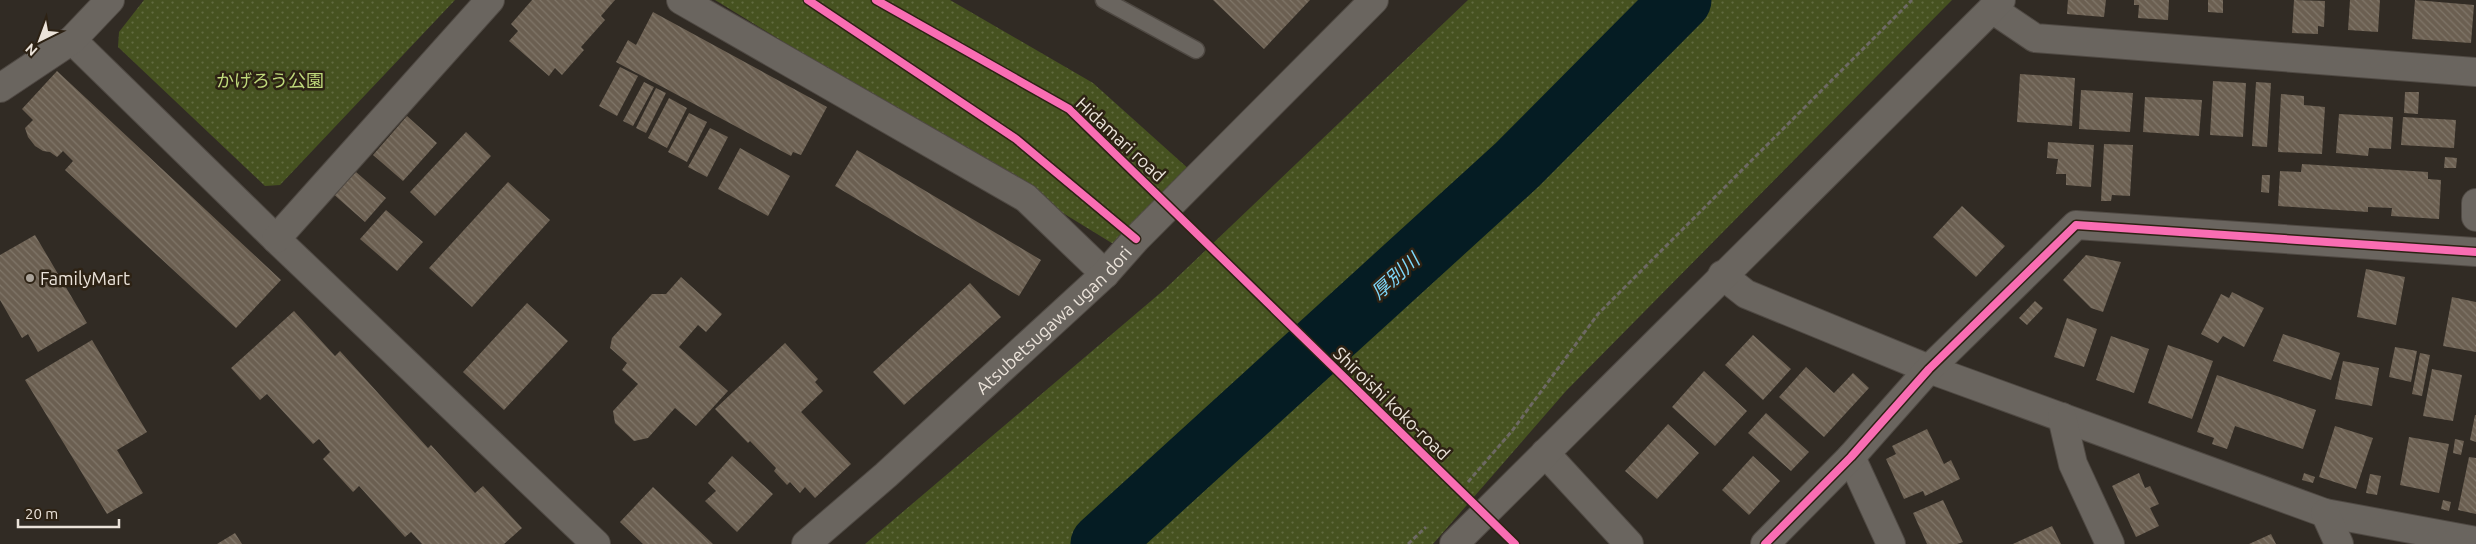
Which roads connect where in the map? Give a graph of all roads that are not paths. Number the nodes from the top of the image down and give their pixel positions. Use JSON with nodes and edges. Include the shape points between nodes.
{"nodes":[{"id":1,"x":110,"y":0,"type":"edge"},
{"id":2,"x":490,"y":0,"type":"edge"},
{"id":3,"x":681,"y":0,"type":"edge"},
{"id":4,"x":1104,"y":0,"type":"edge"},
{"id":5,"x":1374,"y":0,"type":"edge"},
{"id":6,"x":1996,"y":5,"type":"edge"},
{"id":7,"x":72,"y":40,"type":"junction"},
{"id":8,"x":1196,"y":50,"type":"dead end"},
{"id":9,"x":2476,"y":72,"type":"edge"},
{"id":10,"x":0,"y":88,"type":"edge"},
{"id":11,"x":2476,"y":203,"type":"edge"},
{"id":12,"x":2476,"y":217,"type":"edge"},
{"id":13,"x":276,"y":239,"type":"junction"},
{"id":14,"x":2476,"y":252,"type":"edge"},
{"id":15,"x":1105,"y":274,"type":"junction"},
{"id":16,"x":1722,"y":276,"type":"junction"},
{"id":17,"x":1929,"y":369,"type":"junction"},
{"id":18,"x":2062,"y":418,"type":"junction"},
{"id":19,"x":1545,"y":453,"type":"junction"},
{"id":20,"x":1851,"y":457,"type":"junction"},
{"id":21,"x":2325,"y":513,"type":"junction"},
{"id":22,"x":2476,"y":542,"type":"edge"},
{"id":23,"x":596,"y":544,"type":"edge"},
{"id":24,"x":806,"y":544,"type":"edge"},
{"id":25,"x":1454,"y":544,"type":"edge"},
{"id":26,"x":1629,"y":544,"type":"edge"},
{"id":27,"x":1765,"y":544,"type":"edge"},
{"id":28,"x":1891,"y":544,"type":"edge"},
{"id":29,"x":2110,"y":544,"type":"edge"},
{"id":30,"x":2340,"y":544,"type":"edge"}],
"edges":[{"from":1,"to":7,"type":"street"},
{"from":2,"to":13,"type":"street"},
{"from":3,"to":15,"type":"street","via":[[1026,198]]},
{"from":4,"to":8,"type":"lane"},
{"from":5,"to":15,"type":"street","name":"Atsubetsugawa ugan dori"},
{"from":6,"to":9,"type":"street","via":[[2036,38]]},
{"from":6,"to":16,"type":"street"},
{"from":7,"to":10,"type":"street"},
{"from":7,"to":13,"type":"street"},
{"from":11,"to":12,"type":"street"},
{"from":13,"to":23,"type":"street"},
{"from":14,"to":17,"type":"street","via":[[2076,225]]},
{"from":15,"to":24,"type":"street","name":"Atsubetsugawa ugan dori"},
{"from":16,"to":17,"type":"street","via":[[1746,294]]},
{"from":16,"to":19,"type":"street"},
{"from":17,"to":18,"type":"street"},
{"from":17,"to":20,"type":"street"},
{"from":18,"to":21,"type":"street"},
{"from":18,"to":29,"type":"street","via":[[2073,464]]},
{"from":19,"to":25,"type":"street"},
{"from":19,"to":26,"type":"street"},
{"from":20,"to":27,"type":"street"},
{"from":20,"to":28,"type":"street"},
{"from":21,"to":22,"type":"street"},
{"from":21,"to":30,"type":"street"}]}
